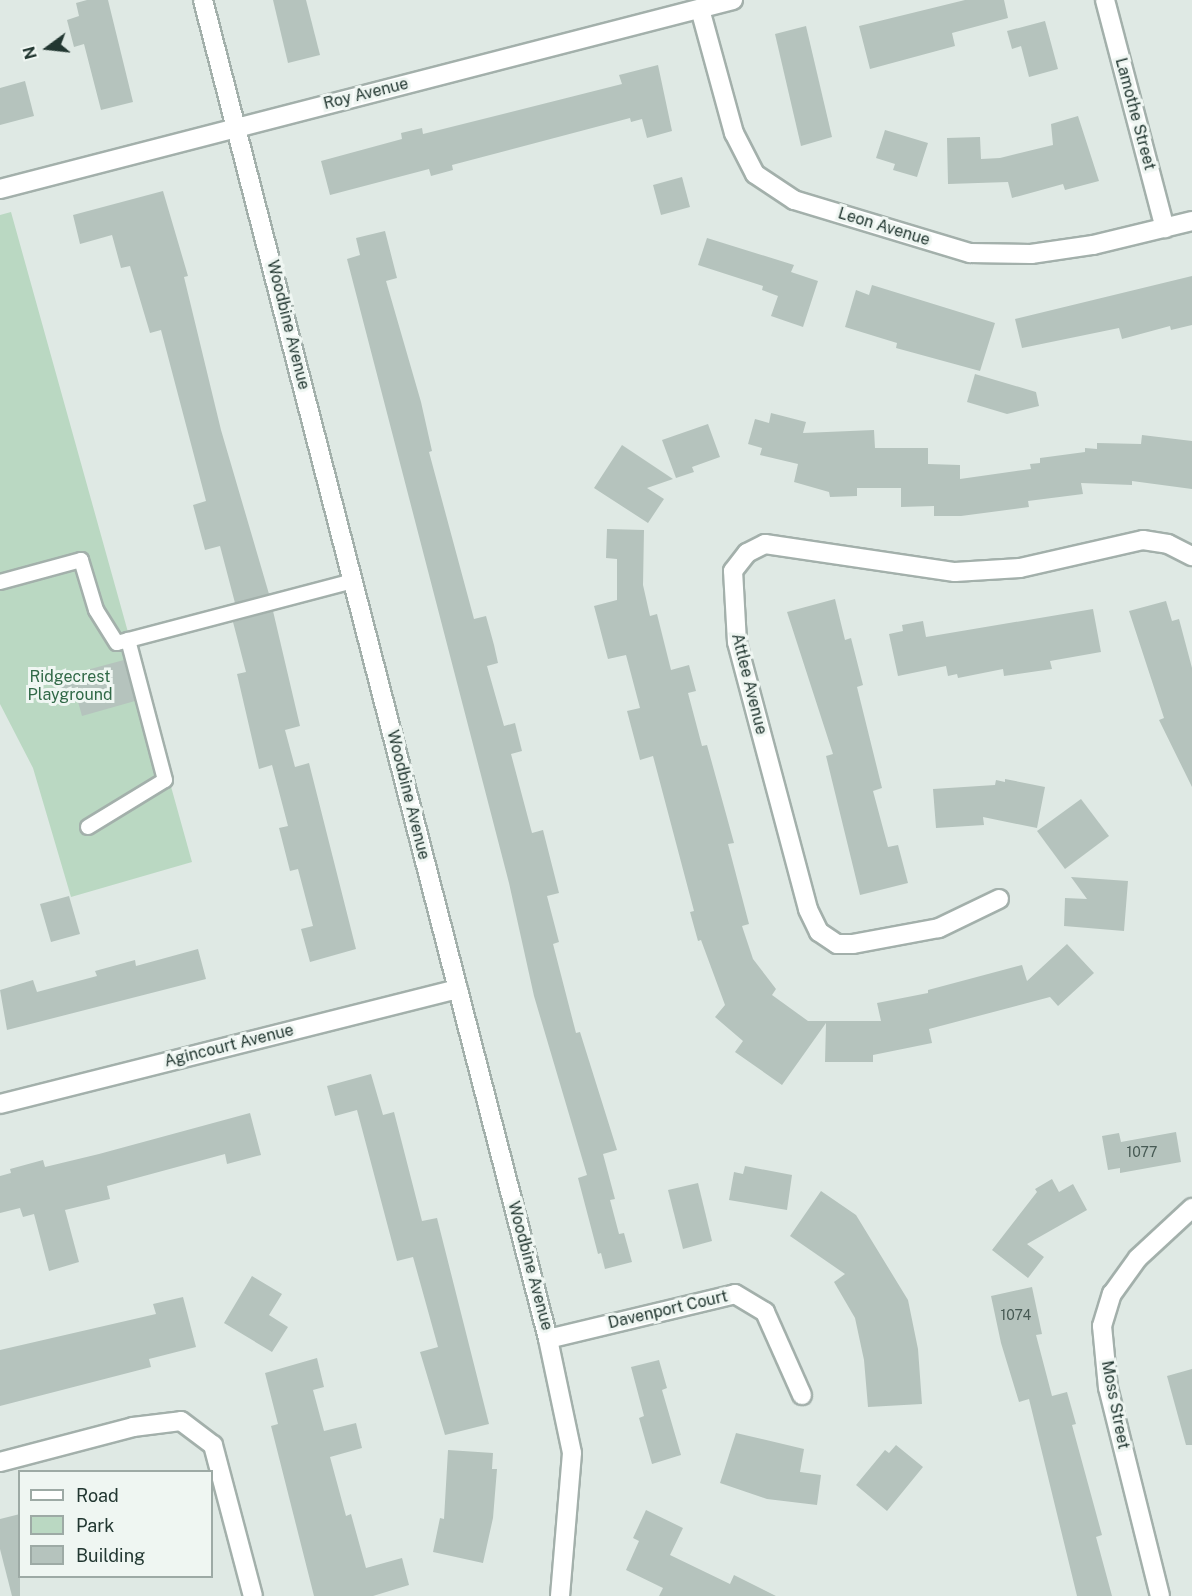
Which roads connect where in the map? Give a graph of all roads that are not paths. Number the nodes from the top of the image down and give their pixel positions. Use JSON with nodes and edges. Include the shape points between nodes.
{"nodes":[{"id":1,"x":204,"y":0,"type":"edge"},
{"id":2,"x":733,"y":0,"type":"edge"},
{"id":3,"x":1106,"y":0,"type":"edge"},
{"id":4,"x":700,"y":9,"type":"junction"},
{"id":5,"x":237,"y":126,"type":"junction"},
{"id":6,"x":0,"y":189,"type":"edge"},
{"id":7,"x":1192,"y":221,"type":"edge"},
{"id":8,"x":1166,"y":228,"type":"junction"},
{"id":9,"x":1192,"y":556,"type":"edge"},
{"id":10,"x":353,"y":581,"type":"junction"},
{"id":11,"x":0,"y":582,"type":"edge"},
{"id":12,"x":128,"y":640,"type":"junction"},
{"id":13,"x":88,"y":827,"type":"dead end"},
{"id":14,"x":999,"y":899,"type":"dead end"},
{"id":15,"x":458,"y":988,"type":"junction"},
{"id":16,"x":0,"y":1104,"type":"edge"},
{"id":17,"x":1192,"y":1208,"type":"edge"},
{"id":18,"x":548,"y":1339,"type":"junction"},
{"id":19,"x":802,"y":1395,"type":"dead end"},
{"id":20,"x":0,"y":1462,"type":"edge"},
{"id":21,"x":253,"y":1596,"type":"edge"},
{"id":22,"x":560,"y":1596,"type":"edge"},
{"id":23,"x":1160,"y":1596,"type":"edge"}],
"edges":[{"from":1,"to":5,"type":"street","name":"Woodbine Avenue"},
{"from":2,"to":4,"type":"street","name":"Roy Avenue"},
{"from":3,"to":8,"type":"street","name":"Lamothe Street"},
{"from":4,"to":5,"type":"street","name":"Roy Avenue"},
{"from":4,"to":8,"type":"street","name":"Leon Avenue","via":[[734,133],[755,174],[794,200],[970,253],[1031,254]]},
{"from":5,"to":6,"type":"street","name":"Roy Avenue"},
{"from":5,"to":10,"type":"street","name":"Woodbine Avenue"},
{"from":7,"to":8,"type":"street","name":"Leon Avenue"},
{"from":9,"to":14,"type":"street","name":"Attlee Avenue","via":[[1168,544],[1143,540],[1020,568],[955,572],[765,544],[747,553],[733,571],[737,642],[808,909],[819,932],[837,944],[853,944],[939,928]]},
{"from":10,"to":12,"type":"lane"},
{"from":10,"to":15,"type":"street","name":"Woodbine Avenue"},
{"from":11,"to":12,"type":"lane","via":[[81,560],[96,610],[117,643]]},
{"from":12,"to":13,"type":"lane","via":[[165,780]]},
{"from":15,"to":16,"type":"street","name":"Agincourt Avenue"},
{"from":15,"to":18,"type":"street","name":"Woodbine Avenue"},
{"from":17,"to":23,"type":"street","name":"Moss Street","via":[[1138,1258],[1112,1294],[1102,1326],[1108,1388]]},
{"from":18,"to":19,"type":"street","name":"Davenport Court","via":[[735,1294],[765,1312]]},
{"from":18,"to":22,"type":"street","name":"Woodbine Avenue","via":[[572,1453]]},
{"from":20,"to":21,"type":"street","via":[[133,1427],[181,1421],[213,1445]]}]}
